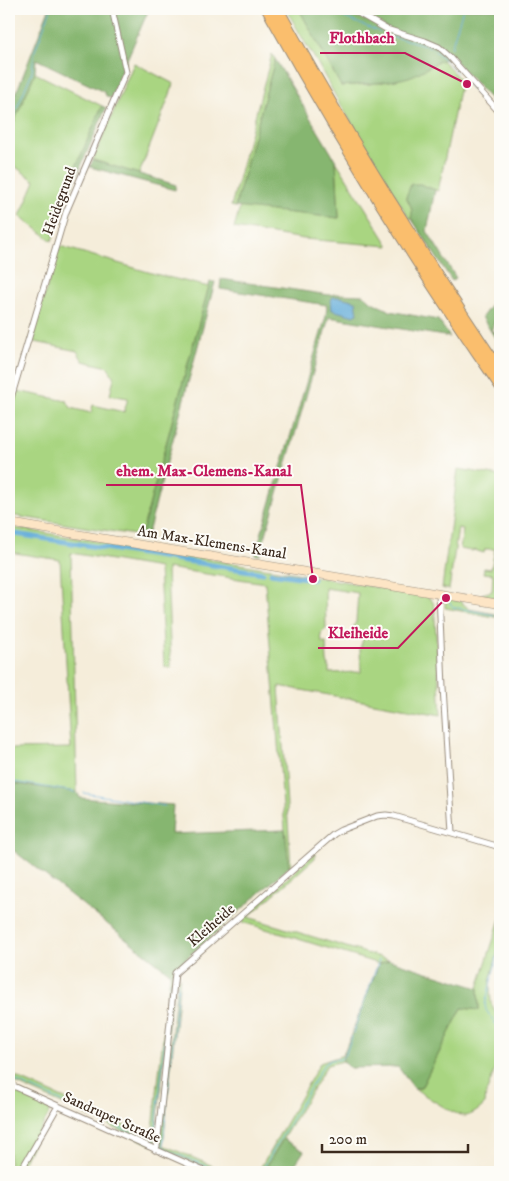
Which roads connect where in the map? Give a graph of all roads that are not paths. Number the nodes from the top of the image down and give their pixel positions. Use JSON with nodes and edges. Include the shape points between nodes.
{"nodes":[{"id":1,"x":112,"y":9,"type":"edge"},
{"id":2,"x":267,"y":9,"type":"edge"},
{"id":3,"x":278,"y":9,"type":"edge"},
{"id":4,"x":351,"y":9,"type":"edge"},
{"id":5,"x":500,"y":113,"type":"edge"},
{"id":6,"x":500,"y":370,"type":"edge"},
{"id":7,"x":500,"y":386,"type":"edge"},
{"id":8,"x":9,"y":405,"type":"edge"},
{"id":9,"x":9,"y":523,"type":"edge"},
{"id":10,"x":439,"y":594,"type":"junction"},
{"id":11,"x":500,"y":604,"type":"edge"},
{"id":12,"x":452,"y":832,"type":"junction"},
{"id":13,"x":500,"y":846,"type":"edge"},
{"id":14,"x":9,"y":1084,"type":"edge"},
{"id":15,"x":58,"y":1106,"type":"junction"},
{"id":16,"x":155,"y":1150,"type":"junction"},
{"id":17,"x":20,"y":1172,"type":"edge"},
{"id":18,"x":206,"y":1172,"type":"edge"}],
"edges":[{"from":1,"to":8,"type":"street","name":"Heidegrund","via":[[126,72],[66,212]]},
{"from":2,"to":7,"type":"highway","via":[[383,206]]},
{"from":3,"to":6,"type":"highway","via":[[385,192]]},
{"from":4,"to":5,"type":"street","via":[[386,28],[439,47]]},
{"from":9,"to":10,"type":"main road","name":"Am Max-Klemens-Kanal"},
{"from":10,"to":11,"type":"main road","name":"Am Max-Klemens-Kanal"},
{"from":10,"to":12,"type":"street"},
{"from":12,"to":13,"type":"street","name":"Kleiheide"},
{"from":12,"to":16,"type":"street","name":"Kleiheide","via":[[386,815],[341,830],[175,973]]},
{"from":14,"to":15,"type":"street","name":"Sandruper Straße"},
{"from":15,"to":16,"type":"street","name":"Sandruper Straße"},
{"from":15,"to":17,"type":"street"},
{"from":16,"to":18,"type":"street","name":"Sandruper Straße"}]}
